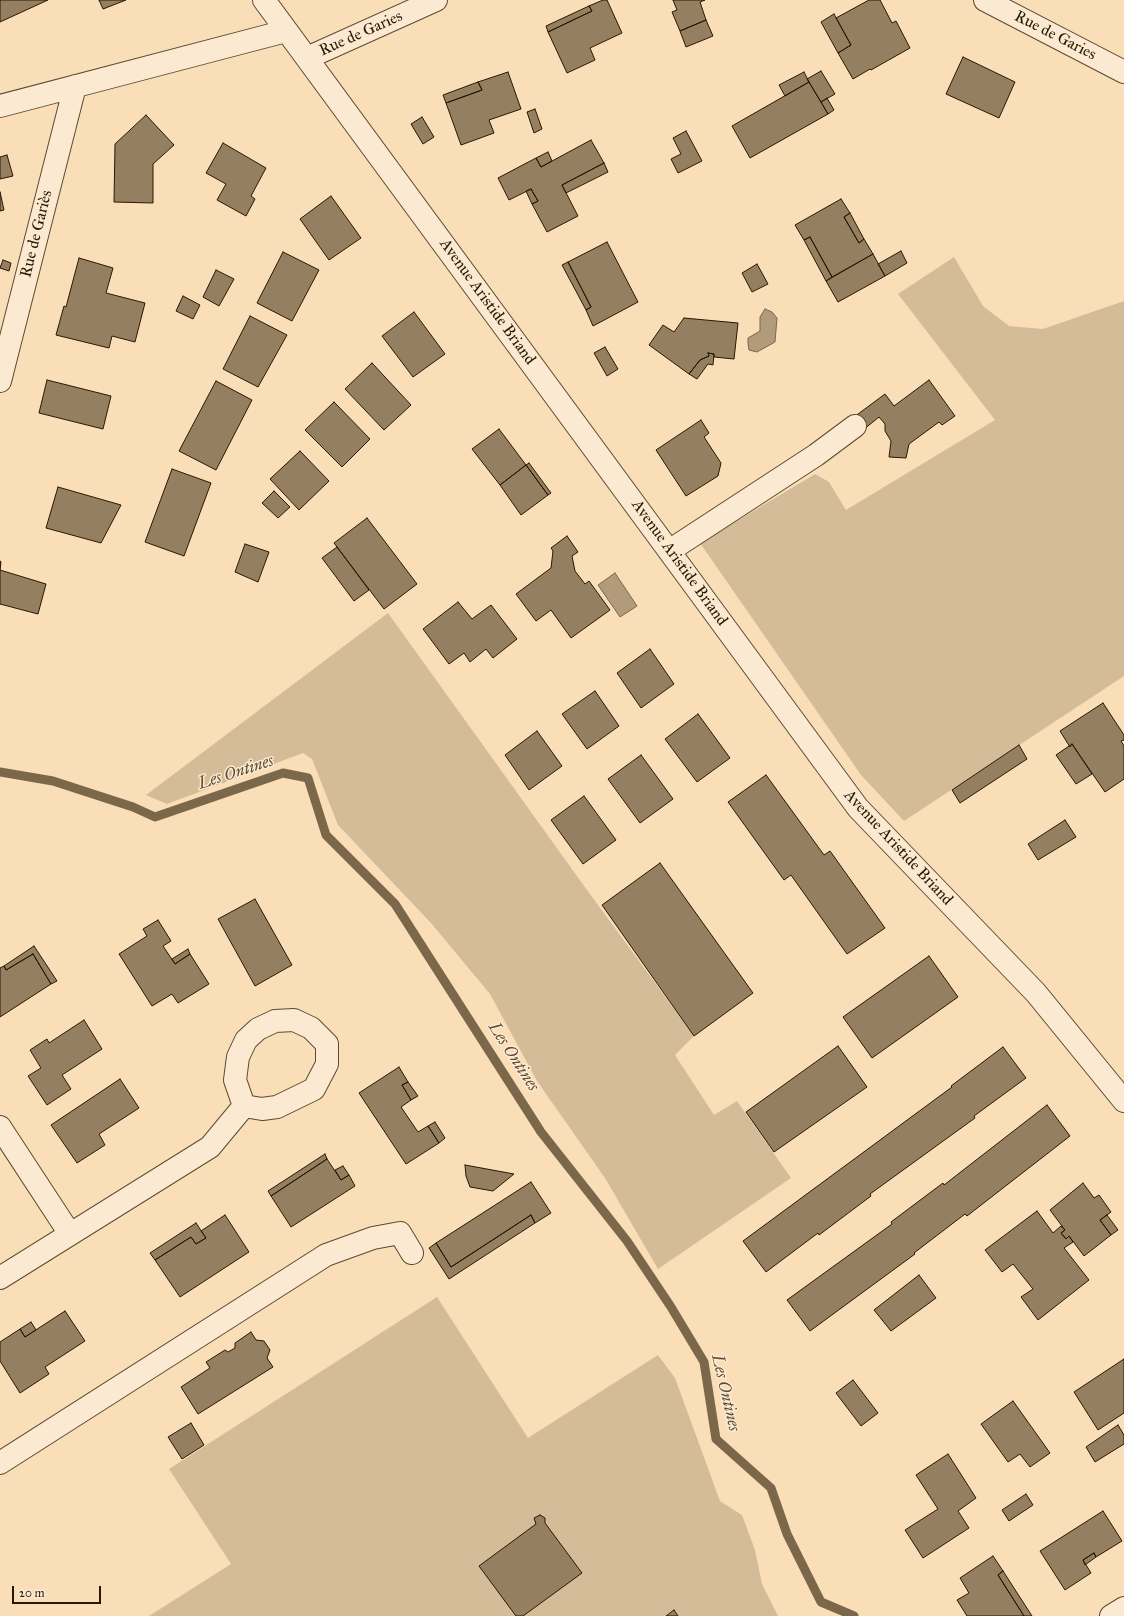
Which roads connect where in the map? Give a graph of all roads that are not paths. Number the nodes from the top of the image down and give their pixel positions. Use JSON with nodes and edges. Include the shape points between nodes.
{"nodes":[{"id":1,"x":264,"y":0,"type":"edge"},
{"id":2,"x":435,"y":0,"type":"edge"},
{"id":3,"x":985,"y":0,"type":"edge"},
{"id":4,"x":286,"y":31,"type":"junction"},
{"id":5,"x":307,"y":58,"type":"junction"},
{"id":6,"x":1124,"y":72,"type":"edge"},
{"id":7,"x":75,"y":86,"type":"junction"},
{"id":8,"x":0,"y":106,"type":"edge"},
{"id":9,"x":0,"y":381,"type":"edge"},
{"id":10,"x":854,"y":426,"type":"dead end"},
{"id":11,"x":669,"y":551,"type":"junction"},
{"id":12,"x":1124,"y":1101,"type":"edge"},
{"id":13,"x":244,"y":1106,"type":"junction"},
{"id":14,"x":0,"y":1127,"type":"edge"},
{"id":15,"x":70,"y":1234,"type":"junction"},
{"id":16,"x":412,"y":1253,"type":"dead end"},
{"id":17,"x":0,"y":1278,"type":"edge"},
{"id":18,"x":0,"y":1463,"type":"edge"},
{"id":19,"x":1124,"y":1608,"type":"edge"},
{"id":20,"x":1111,"y":1616,"type":"edge"}],
"edges":[{"from":1,"to":4,"type":"street","name":"Avenue Aristide Briand"},
{"from":2,"to":5,"type":"street","name":"Rue de Garies"},
{"from":3,"to":6,"type":"street","name":"Rue de Garies"},
{"from":4,"to":5,"type":"street","name":"Avenue Aristide Briand"},
{"from":4,"to":7,"type":"street"},
{"from":5,"to":11,"type":"street","name":"Avenue Aristide Briand"},
{"from":7,"to":8,"type":"street"},
{"from":7,"to":9,"type":"street","name":"Rue de Gariès"},
{"from":10,"to":11,"type":"street","via":[[816,455]]},
{"from":11,"to":12,"type":"street","name":"Avenue Aristide Briand","via":[[858,808],[1036,993]]},
{"from":13,"to":13,"type":"street","via":[[235,1080],[238,1057],[246,1040],[258,1029],[275,1021],[294,1020],[311,1028],[327,1044],[327,1064],[314,1088],[277,1107],[262,1109]]},
{"from":13,"to":15,"type":"street","via":[[210,1147]]},
{"from":14,"to":15,"type":"street"},
{"from":15,"to":17,"type":"street"},
{"from":16,"to":18,"type":"street","via":[[400,1234],[373,1238],[326,1255]]},
{"from":19,"to":20,"type":"street"}]}
